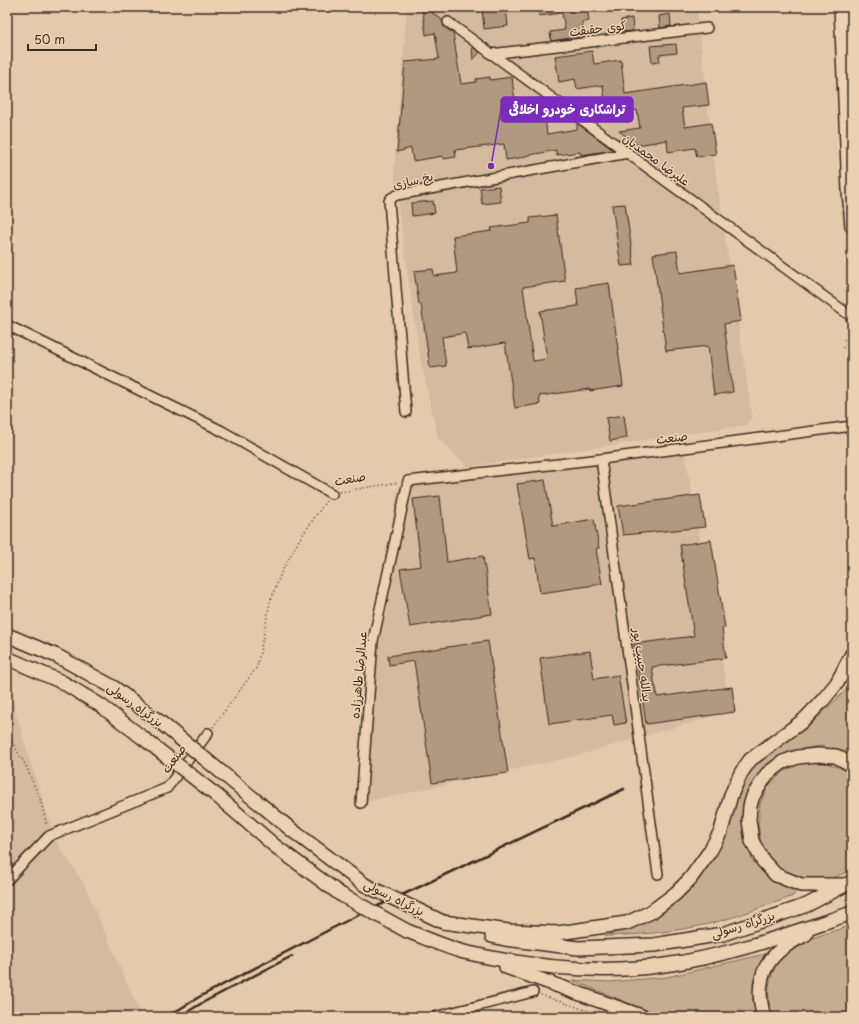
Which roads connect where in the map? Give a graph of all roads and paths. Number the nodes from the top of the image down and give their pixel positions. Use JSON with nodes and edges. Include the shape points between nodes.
{"nodes":[{"id":1,"x":427,"y":7,"type":"edge"},
{"id":2,"x":842,"y":7,"type":"edge"},
{"id":3,"x":448,"y":22,"type":"joint"},
{"id":4,"x":707,"y":28,"type":"dead end"},
{"id":5,"x":492,"y":54,"type":"junction"},
{"id":6,"x":628,"y":154,"type":"junction"},
{"id":7,"x":852,"y":226,"type":"edge"},
{"id":8,"x":852,"y":317,"type":"edge"},
{"id":9,"x":7,"y":325,"type":"edge"},
{"id":10,"x":852,"y":337,"type":"edge"},
{"id":11,"x":843,"y":348,"type":"dead end"},
{"id":12,"x":406,"y":412,"type":"dead end"},
{"id":13,"x":852,"y":426,"type":"edge"},
{"id":14,"x":601,"y":459,"type":"junction"},
{"id":15,"x":408,"y":481,"type":"junction"},
{"id":16,"x":332,"y":494,"type":"junction"},
{"id":17,"x":7,"y":635,"type":"edge"},
{"id":18,"x":852,"y":654,"type":"edge"},
{"id":19,"x":7,"y":658,"type":"edge"},
{"id":20,"x":208,"y":733,"type":"joint"},
{"id":21,"x":8,"y":736,"type":"edge"},
{"id":22,"x":852,"y":765,"type":"edge"},
{"id":23,"x":361,"y":803,"type":"dead end"},
{"id":24,"x":49,"y":836,"type":"junction"},
{"id":25,"x":658,"y":874,"type":"dead end"},
{"id":26,"x":7,"y":880,"type":"edge"},
{"id":27,"x":849,"y":884,"type":"edge"},
{"id":28,"x":852,"y":913,"type":"edge"},
{"id":29,"x":827,"y":921,"type":"junction"},
{"id":30,"x":443,"y":922,"type":"junction"},
{"id":31,"x":463,"y":952,"type":"junction"},
{"id":32,"x":533,"y":992,"type":"joint"},
{"id":33,"x":434,"y":1017,"type":"edge"},
{"id":34,"x":606,"y":1017,"type":"edge"},
{"id":35,"x":644,"y":1017,"type":"edge"},
{"id":36,"x":764,"y":1017,"type":"edge"}],
"edges":[{"from":1,"to":3,"type":"path"},
{"from":2,"to":7,"type":"highway"},
{"from":3,"to":5,"type":"street","name":"علیرضا محمدیان"},
{"from":4,"to":5,"type":"street","name":"کوی حقیقت"},
{"from":5,"to":6,"type":"street","name":"علیرضا محمدیان"},
{"from":6,"to":8,"type":"street","name":"علیرضا محمدیان"},
{"from":6,"to":12,"type":"street","name":"یخ سازی","via":[[391,198],[389,201]]},
{"from":9,"to":16,"type":"street","via":[[222,431]]},
{"from":10,"to":11,"type":"path","via":[[845,338]]},
{"from":13,"to":14,"type":"street","name":"صنعت"},
{"from":14,"to":15,"type":"street","name":"صنعت"},
{"from":14,"to":25,"type":"street","name":"یدالله حبیب پور"},
{"from":15,"to":16,"type":"path","name":"صنعت"},
{"from":15,"to":23,"type":"street","name":"عبدالرضا طاهرزاده","via":[[373,641]]},
{"from":16,"to":20,"type":"path","name":"صنعت","via":[[299,540],[281,573],[270,602],[257,668]]},
{"from":17,"to":30,"type":"highway","name":"بزرگراه رسولی","bridge":true,"via":[[57,656],[113,687],[365,886]]},
{"from":18,"to":30,"type":"highway","via":[[837,683],[804,720],[750,760],[731,795],[721,832],[710,851],[690,879],[651,912],[627,923],[558,933],[508,931]]},
{"from":19,"to":31,"type":"highway","name":"بزرگراه رسولی","bridge":true,"via":[[62,682],[100,705],[216,795],[274,846],[340,894],[407,931]]},
{"from":20,"to":24,"type":"street","name":"صنعت","via":[[167,788]]},
{"from":21,"to":24,"type":"path","via":[[26,766],[40,799]]},
{"from":22,"to":27,"type":"highway","via":[[836,756],[817,755],[783,762],[767,774],[753,796],[749,820],[752,841],[763,861],[776,875],[801,885]]},
{"from":24,"to":26,"type":"street","name":"صنعت"},
{"from":27,"to":30,"type":"highway","name":"بزرگراه رسولی","via":[[807,905],[723,934],[654,945],[578,948],[505,939]]},
{"from":28,"to":29,"type":"highway"},
{"from":29,"to":31,"type":"highway","name":"بزرگراه رسولی","via":[[748,947],[707,957],[627,969],[580,969],[526,964]]},
{"from":29,"to":36,"type":"highway","via":[[785,946],[772,957],[759,990]]},
{"from":31,"to":35,"type":"highway"},
{"from":32,"to":33,"type":"street"},
{"from":32,"to":34,"type":"path"}]}
